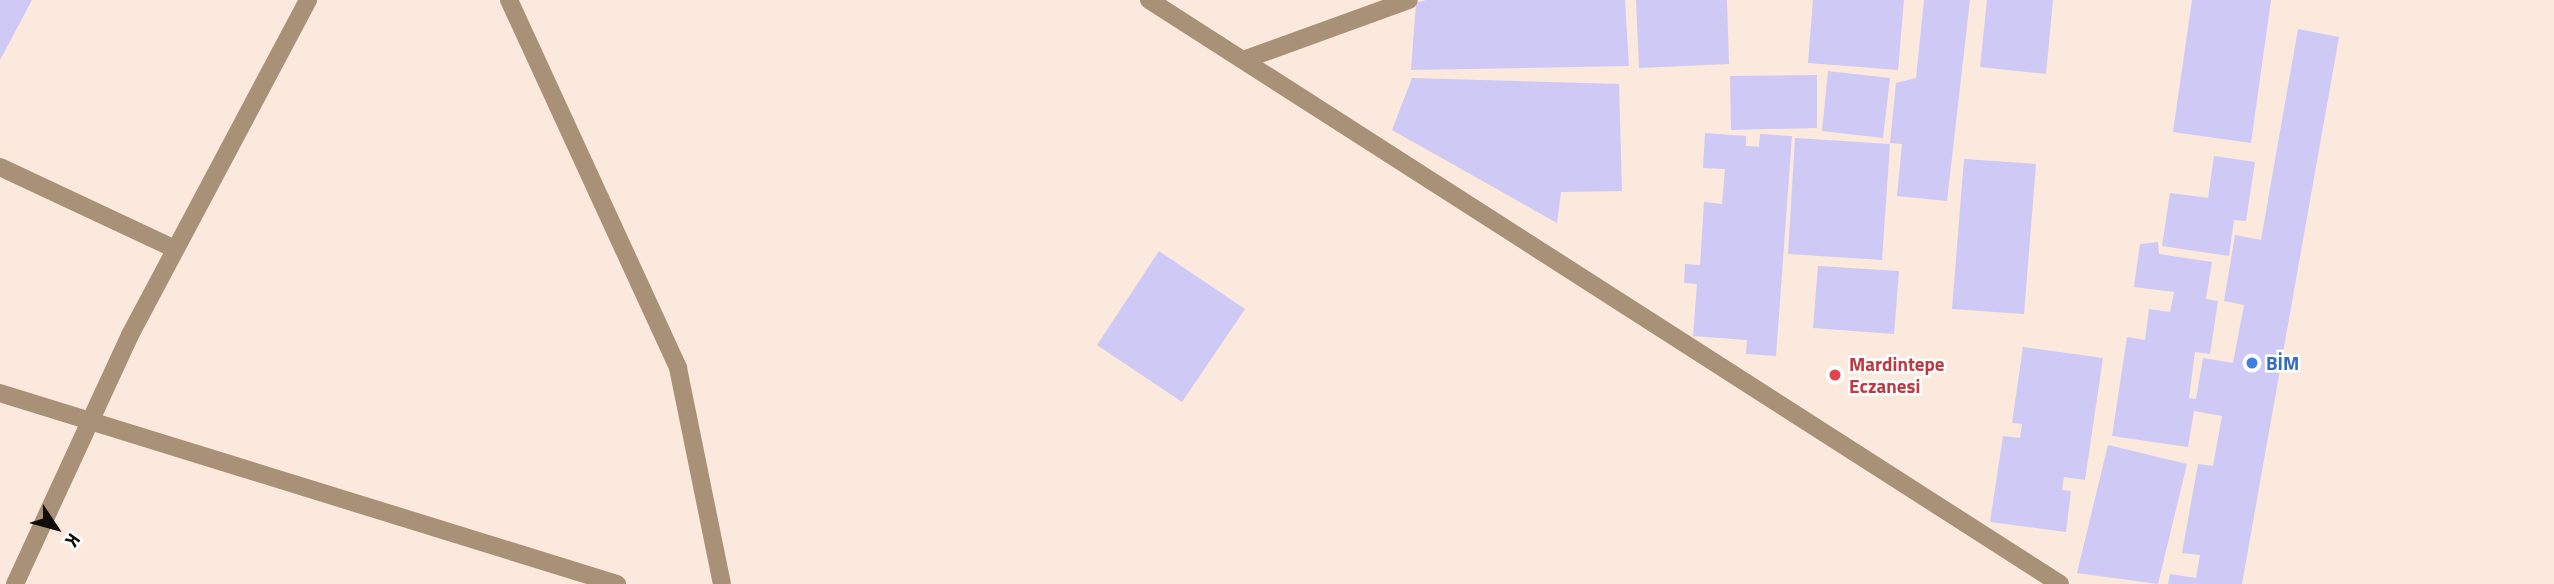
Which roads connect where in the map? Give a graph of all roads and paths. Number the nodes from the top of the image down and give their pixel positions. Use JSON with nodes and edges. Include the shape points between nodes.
{"nodes":[{"id":1,"x":308,"y":0,"type":"edge"},
{"id":2,"x":509,"y":0,"type":"edge"},
{"id":3,"x":1149,"y":0,"type":"edge"},
{"id":4,"x":1409,"y":0,"type":"edge"},
{"id":5,"x":1246,"y":59,"type":"junction"},
{"id":6,"x":0,"y":167,"type":"edge"},
{"id":7,"x":175,"y":249,"type":"junction"},
{"id":8,"x":0,"y":393,"type":"edge"},
{"id":9,"x":92,"y":418,"type":"junction"},
{"id":10,"x":15,"y":584,"type":"edge"},
{"id":11,"x":617,"y":584,"type":"edge"},
{"id":12,"x":722,"y":584,"type":"edge"},
{"id":13,"x":2060,"y":584,"type":"edge"}],
"edges":[{"from":1,"to":7,"type":"street"},
{"from":2,"to":12,"type":"street","via":[[678,368]]},
{"from":3,"to":5,"type":"street"},
{"from":4,"to":5,"type":"street"},
{"from":5,"to":13,"type":"street","via":[[1648,326]]},
{"from":6,"to":7,"type":"street"},
{"from":7,"to":9,"type":"street"},
{"from":8,"to":9,"type":"street"},
{"from":9,"to":10,"type":"street"},
{"from":9,"to":11,"type":"street"}]}
